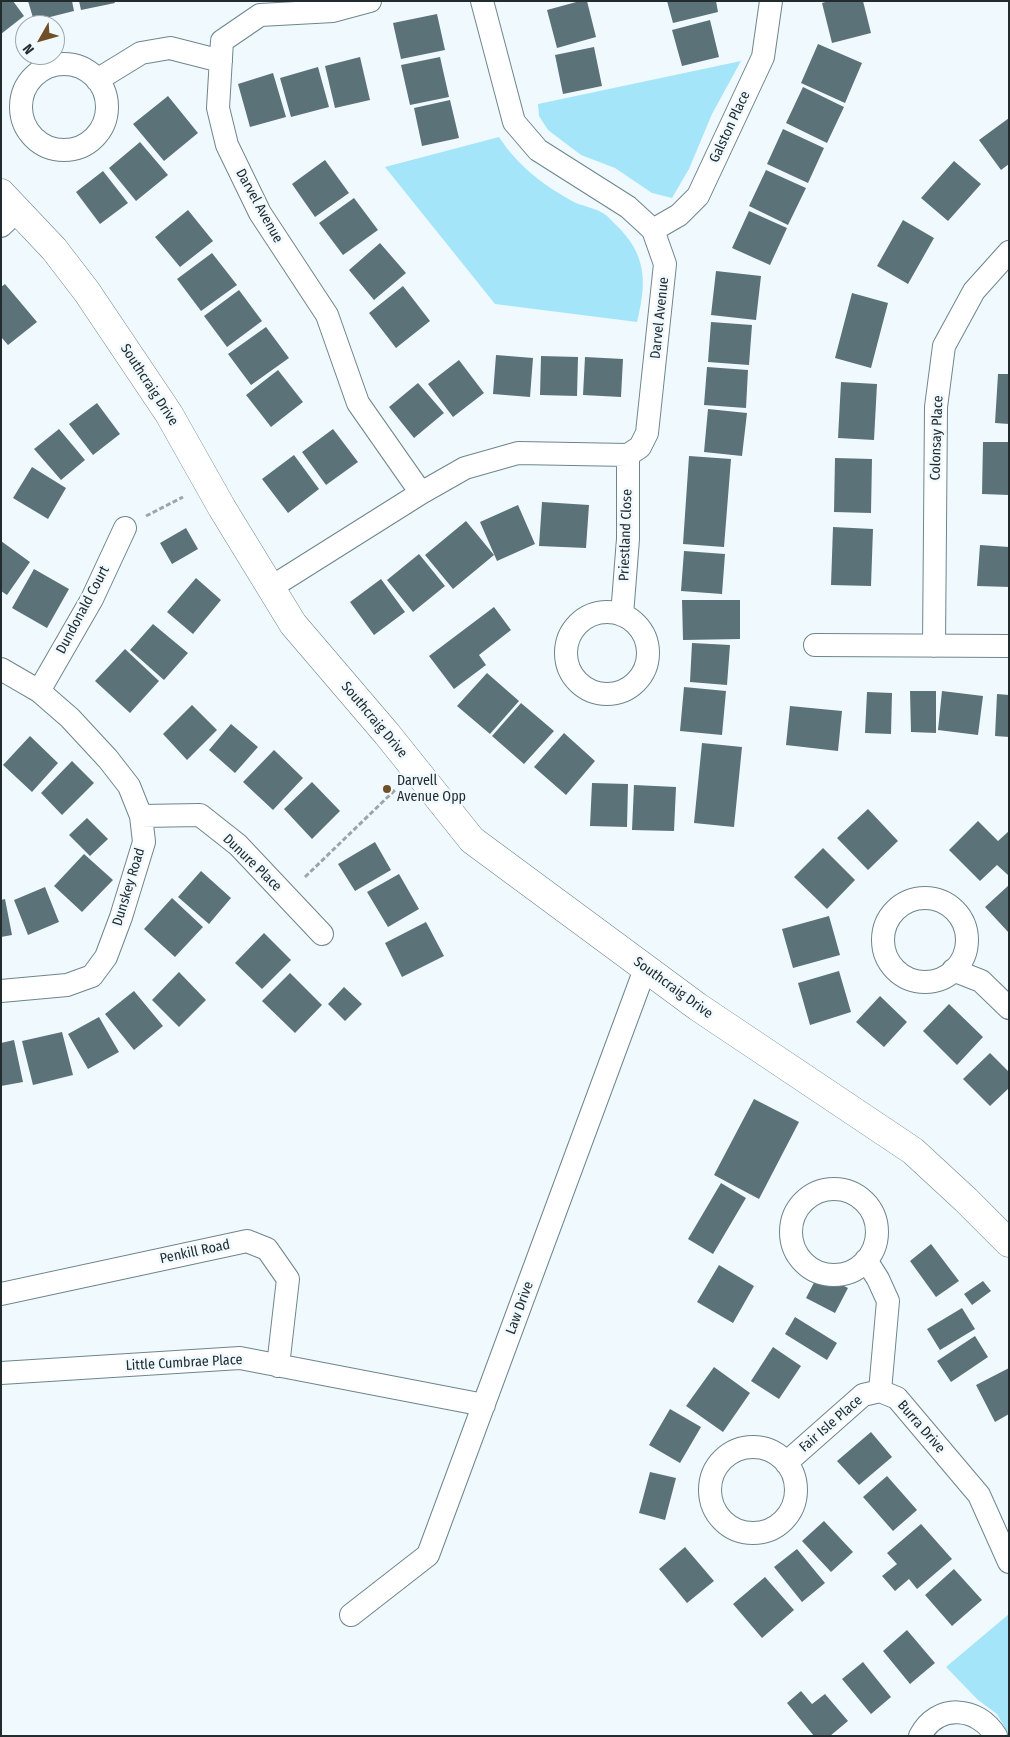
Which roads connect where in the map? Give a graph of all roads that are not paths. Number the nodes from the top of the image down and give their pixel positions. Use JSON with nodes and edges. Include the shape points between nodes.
{"nodes":[{"id":1,"x":370,"y":1,"type":"edge"},
{"id":2,"x":482,"y":1,"type":"edge"},
{"id":3,"x":771,"y":1,"type":"edge"},
{"id":4,"x":221,"y":61,"type":"junction"},
{"id":5,"x":97,"y":80,"type":"dead end"},
{"id":6,"x":7,"y":210,"type":"edge"},
{"id":7,"x":653,"y":230,"type":"junction"},
{"id":8,"x":1009,"y":252,"type":"edge"},
{"id":9,"x":628,"y":455,"type":"junction"},
{"id":10,"x":421,"y":493,"type":"junction"},
{"id":11,"x":125,"y":528,"type":"road end"},
{"id":12,"x":270,"y":588,"type":"junction"},
{"id":13,"x":622,"y":615,"type":"dead end"},
{"id":14,"x":815,"y":645,"type":"dead end"},
{"id":15,"x":934,"y":646,"type":"junction"},
{"id":16,"x":1009,"y":646,"type":"edge"},
{"id":17,"x":1,"y":670,"type":"edge"},
{"id":18,"x":39,"y":691,"type":"junction"},
{"id":19,"x":141,"y":816,"type":"junction"},
{"id":20,"x":322,"y":934,"type":"dead end"},
{"id":21,"x":645,"y":969,"type":"junction"},
{"id":22,"x":954,"y":970,"type":"dead end"},
{"id":23,"x":1,"y":991,"type":"edge"},
{"id":24,"x":1009,"y":1008,"type":"edge"},
{"id":25,"x":1009,"y":1243,"type":"edge"},
{"id":26,"x":866,"y":1260,"type":"dead end"},
{"id":27,"x":1,"y":1294,"type":"edge"},
{"id":28,"x":278,"y":1366,"type":"junction"},
{"id":29,"x":1,"y":1373,"type":"edge"},
{"id":30,"x":880,"y":1391,"type":"junction"},
{"id":31,"x":484,"y":1405,"type":"junction"},
{"id":32,"x":786,"y":1463,"type":"dead end"},
{"id":33,"x":1009,"y":1562,"type":"edge"},
{"id":34,"x":351,"y":1615,"type":"dead end"},
{"id":35,"x":920,"y":1736,"type":"edge"},
{"id":36,"x":996,"y":1736,"type":"edge"}],
"edges":[{"from":1,"to":4,"type":"street","name":"Darvel Avenue","via":[[333,11],[260,15],[222,41]]},
{"from":2,"to":7,"type":"street","name":"Darvel Avenue","via":[[514,122],[538,150],[628,207]]},
{"from":3,"to":7,"type":"street","name":"Galston Place","via":[[763,57],[698,196],[679,216]]},
{"from":4,"to":5,"type":"street","via":[[170,48],[141,53]]},
{"from":4,"to":10,"type":"street","name":"Darvel Avenue","via":[[218,108],[227,145],[260,213],[327,315],[358,403]]},
{"from":6,"to":12,"type":"street","name":"Southcraig Drive","via":[[54,249],[87,292],[169,414]]},
{"from":7,"to":9,"type":"street","name":"Darvel Avenue","via":[[666,264],[648,433],[640,447]]},
{"from":8,"to":15,"type":"street","name":"Colonsay Place","via":[[974,291],[944,346],[936,407]]},
{"from":9,"to":10,"type":"street","via":[[518,453],[465,468]]},
{"from":9,"to":13,"type":"street","name":"Priestland Close","via":[[628,539]]},
{"from":10,"to":12,"type":"street"},
{"from":11,"to":18,"type":"street","name":"Dundonald Court","via":[[92,599]]},
{"from":12,"to":21,"type":"street","name":"Southcraig Drive","via":[[293,624],[472,840]]},
{"from":14,"to":15,"type":"street"},
{"from":15,"to":16,"type":"street"},
{"from":17,"to":18,"type":"street","name":"Dunskey Road"},
{"from":18,"to":19,"type":"street","name":"Dunskey Road","via":[[70,718],[108,759],[129,786]]},
{"from":19,"to":20,"type":"street","name":"Dunure Place","via":[[200,815],[238,845]]},
{"from":19,"to":23,"type":"street","name":"Dunskey Road","via":[[144,842],[124,908],[106,957],[92,976],[67,985]]},
{"from":21,"to":25,"type":"street","name":"Southcraig Drive","via":[[913,1152]]},
{"from":21,"to":31,"type":"street","name":"Law Drive"},
{"from":22,"to":24,"type":"street","via":[[981,981]]},
{"from":26,"to":30,"type":"street","via":[[888,1301]]},
{"from":27,"to":28,"type":"street","name":"Penkill Road","via":[[247,1241],[267,1248],[288,1279]]},
{"from":28,"to":29,"type":"street","name":"Little Cumbrae Place","via":[[240,1358]]},
{"from":28,"to":31,"type":"street","name":"Little Cumbrae Place"},
{"from":30,"to":32,"type":"street","name":"Fair Isle Place","via":[[863,1395]]},
{"from":30,"to":33,"type":"street","name":"Burra Drive","via":[[897,1398],[979,1495]]},
{"from":31,"to":34,"type":"street","name":"Law Drive","via":[[428,1556]]},
{"from":35,"to":36,"type":"street","via":[[934,1719],[948,1713],[964,1712],[978,1717]]}]}
